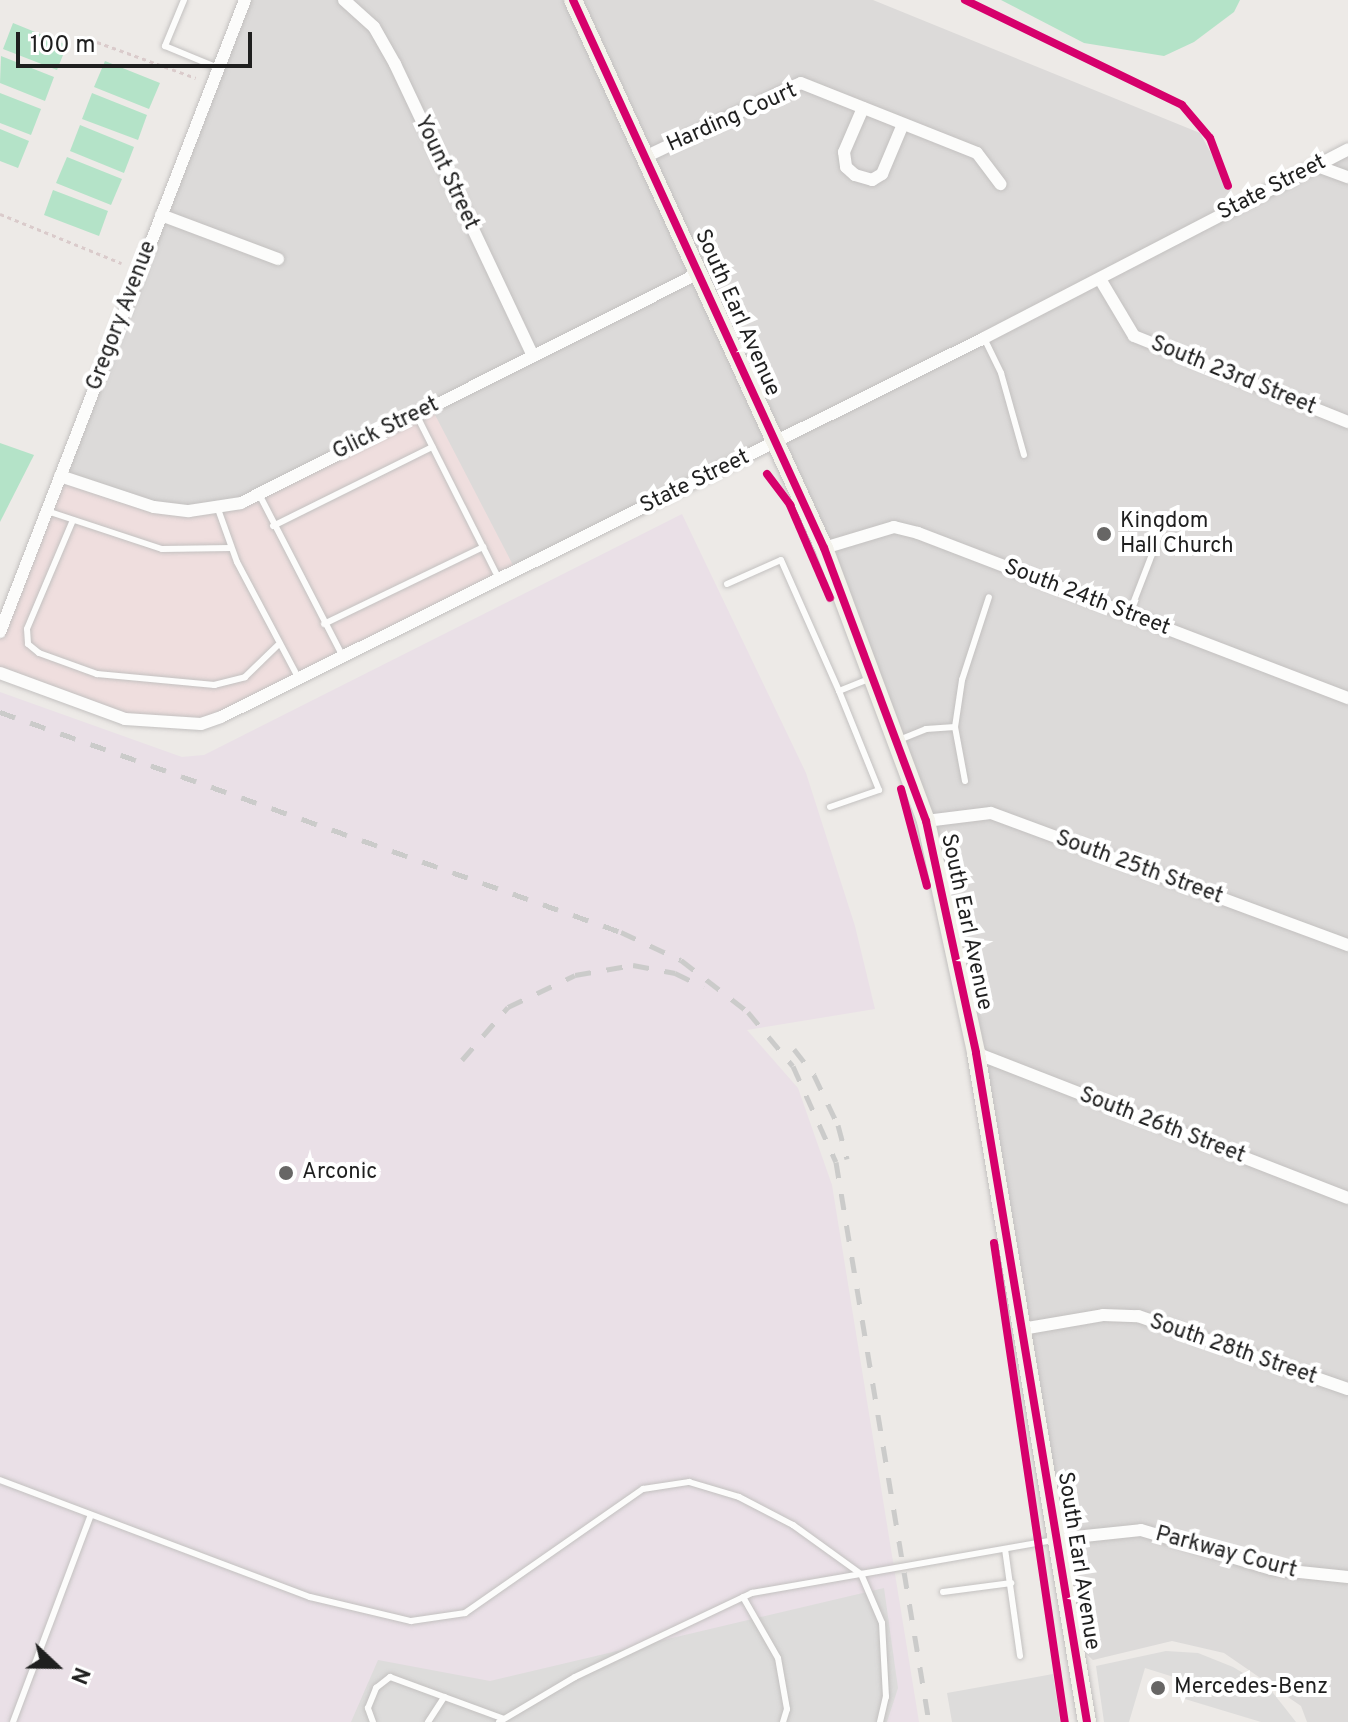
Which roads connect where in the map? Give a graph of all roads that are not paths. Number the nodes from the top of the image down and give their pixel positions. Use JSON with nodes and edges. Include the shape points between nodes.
{"nodes":[{"id":1,"x":184,"y":0,"type":"edge"},
{"id":2,"x":245,"y":0,"type":"edge"},
{"id":3,"x":344,"y":0,"type":"edge"},
{"id":4,"x":573,"y":0,"type":"edge"},
{"id":5,"x":216,"y":67,"type":"junction"},
{"id":6,"x":863,"y":108,"type":"junction"},
{"id":7,"x":903,"y":124,"type":"junction"},
{"id":8,"x":1348,"y":149,"type":"edge"},
{"id":9,"x":647,"y":156,"type":"junction"},
{"id":10,"x":1317,"y":166,"type":"junction"},
{"id":11,"x":1348,"y":177,"type":"edge"},
{"id":12,"x":1000,"y":184,"type":"dead end"},
{"id":13,"x":161,"y":215,"type":"junction"},
{"id":14,"x":278,"y":259,"type":"dead end"},
{"id":15,"x":699,"y":273,"type":"junction"},
{"id":16,"x":1100,"y":279,"type":"junction"},
{"id":17,"x":984,"y":338,"type":"junction"},
{"id":18,"x":533,"y":356,"type":"junction"},
{"id":19,"x":416,"y":414,"type":"junction"},
{"id":20,"x":1348,"y":422,"type":"edge"},
{"id":21,"x":776,"y":442,"type":"junction"},
{"id":22,"x":432,"y":447,"type":"junction"},
{"id":23,"x":1024,"y":455,"type":"dead end"},
{"id":24,"x":60,"y":476,"type":"junction"},
{"id":25,"x":259,"y":494,"type":"junction"},
{"id":26,"x":218,"y":509,"type":"junction"},
{"id":27,"x":47,"y":511,"type":"junction"},
{"id":28,"x":1166,"y":518,"type":"dead end"},
{"id":29,"x":73,"y":520,"type":"junction"},
{"id":30,"x":273,"y":526,"type":"junction"},
{"id":31,"x":483,"y":547,"type":"junction"},
{"id":32,"x":231,"y":548,"type":"junction"},
{"id":33,"x":824,"y":548,"type":"junction"},
{"id":34,"x":498,"y":577,"type":"junction"},
{"id":35,"x":727,"y":584,"type":"dead end"},
{"id":36,"x":989,"y":597,"type":"dead end"},
{"id":37,"x":1129,"y":614,"type":"junction"},
{"id":38,"x":324,"y":624,"type":"junction"},
{"id":39,"x":0,"y":632,"type":"edge"},
{"id":40,"x":277,"y":646,"type":"junction"},
{"id":41,"x":342,"y":655,"type":"junction"},
{"id":42,"x":0,"y":673,"type":"edge"},
{"id":43,"x":298,"y":677,"type":"junction"},
{"id":44,"x":872,"y":678,"type":"junction"},
{"id":45,"x":839,"y":691,"type":"junction"},
{"id":46,"x":1348,"y":698,"type":"edge"},
{"id":47,"x":955,"y":727,"type":"junction"},
{"id":48,"x":896,"y":741,"type":"junction"},
{"id":49,"x":965,"y":781,"type":"dead end"},
{"id":50,"x":830,"y":807,"type":"dead end"},
{"id":51,"x":926,"y":821,"type":"junction"},
{"id":52,"x":1348,"y":945,"type":"edge"},
{"id":53,"x":976,"y":1053,"type":"junction"},
{"id":54,"x":1348,"y":1198,"type":"edge"},
{"id":55,"x":1022,"y":1329,"type":"junction"},
{"id":56,"x":1348,"y":1389,"type":"edge"},
{"id":57,"x":0,"y":1480,"type":"edge"},
{"id":58,"x":91,"y":1515,"type":"junction"},
{"id":59,"x":1056,"y":1539,"type":"junction"},
{"id":60,"x":1005,"y":1549,"type":"junction"},
{"id":61,"x":861,"y":1574,"type":"junction"},
{"id":62,"x":1348,"y":1577,"type":"edge"},
{"id":63,"x":1011,"y":1583,"type":"junction"},
{"id":64,"x":943,"y":1592,"type":"dead end"},
{"id":65,"x":743,"y":1597,"type":"junction"},
{"id":66,"x":1020,"y":1656,"type":"dead end"},
{"id":67,"x":444,"y":1697,"type":"junction"},
{"id":68,"x":502,"y":1720,"type":"edge"},
{"id":69,"x":13,"y":1722,"type":"edge"},
{"id":70,"x":373,"y":1722,"type":"edge"},
{"id":71,"x":428,"y":1722,"type":"edge"},
{"id":72,"x":783,"y":1722,"type":"edge"},
{"id":73,"x":880,"y":1722,"type":"edge"},
{"id":74,"x":1087,"y":1722,"type":"edge"}],
"edges":[{"from":1,"to":5,"type":"lane","via":[[165,46]]},
{"from":2,"to":5,"type":"street","name":"Gregory Avenue"},
{"from":3,"to":18,"type":"street","name":"Yount Street","via":[[374,27],[395,64]]},
{"from":4,"to":9,"type":"street","name":"South Earl Avenue"},
{"from":5,"to":13,"type":"street","name":"Gregory Avenue"},
{"from":6,"to":7,"type":"street","name":"Harding Court"},
{"from":6,"to":7,"type":"street","via":[[844,152],[846,167],[855,175],[872,180],[882,174]]},
{"from":6,"to":9,"type":"street","name":"Harding Court","via":[[801,83]]},
{"from":7,"to":12,"type":"street","name":"Harding Court","via":[[977,153]]},
{"from":8,"to":10,"type":"street","name":"State Street"},
{"from":9,"to":15,"type":"street","name":"South Earl Avenue"},
{"from":10,"to":11,"type":"street"},
{"from":10,"to":16,"type":"street","name":"State Street"},
{"from":13,"to":14,"type":"street"},
{"from":13,"to":24,"type":"street","name":"Gregory Avenue"},
{"from":15,"to":18,"type":"street","name":"Glick Street"},
{"from":15,"to":21,"type":"street","name":"South Earl Avenue"},
{"from":16,"to":17,"type":"street","name":"State Street"},
{"from":16,"to":20,"type":"street","name":"South 23rd Street","via":[[1134,336]]},
{"from":17,"to":21,"type":"street","name":"State Street"},
{"from":17,"to":23,"type":"lane","via":[[1001,373]]},
{"from":18,"to":19,"type":"street","name":"Glick Street"},
{"from":19,"to":22,"type":"lane"},
{"from":19,"to":25,"type":"street","name":"Glick Street"},
{"from":21,"to":33,"type":"street","name":"South Earl Avenue"},
{"from":21,"to":34,"type":"street","name":"State Street"},
{"from":22,"to":30,"type":"lane"},
{"from":22,"to":31,"type":"lane"},
{"from":24,"to":26,"type":"street","name":"Glick Street","via":[[154,507]]},
{"from":24,"to":27,"type":"street","name":"Gregory Avenue"},
{"from":25,"to":26,"type":"street","name":"Glick Street"},
{"from":25,"to":30,"type":"lane"},
{"from":26,"to":32,"type":"lane"},
{"from":27,"to":29,"type":"lane"},
{"from":27,"to":39,"type":"street","name":"Gregory Avenue"},
{"from":28,"to":37,"type":"lane"},
{"from":29,"to":32,"type":"lane","via":[[162,549]]},
{"from":29,"to":40,"type":"lane","via":[[27,629],[28,644],[39,653],[97,674],[214,685],[245,677]]},
{"from":30,"to":38,"type":"lane"},
{"from":31,"to":34,"type":"lane"},
{"from":31,"to":38,"type":"lane"},
{"from":32,"to":40,"type":"lane"},
{"from":33,"to":37,"type":"street","name":"South 24th Street","via":[[894,527]]},
{"from":33,"to":44,"type":"street","name":"South Earl Avenue"},
{"from":34,"to":41,"type":"street","name":"State Street"},
{"from":35,"to":45,"type":"lane","via":[[781,560]]},
{"from":36,"to":47,"type":"lane","via":[[962,680]]},
{"from":37,"to":46,"type":"street","name":"South 24th Street"},
{"from":38,"to":41,"type":"lane"},
{"from":40,"to":43,"type":"lane"},
{"from":41,"to":43,"type":"street","name":"State Street"},
{"from":42,"to":43,"type":"street","name":"State Street","via":[[125,719],[201,724]]},
{"from":44,"to":45,"type":"lane"},
{"from":44,"to":48,"type":"street","name":"South Earl Avenue"},
{"from":45,"to":50,"type":"lane","via":[[879,790]]},
{"from":47,"to":48,"type":"lane","via":[[926,729]]},
{"from":47,"to":49,"type":"lane"},
{"from":48,"to":51,"type":"street","name":"South Earl Avenue"},
{"from":51,"to":52,"type":"street","name":"South 25th Street","via":[[991,813]]},
{"from":51,"to":53,"type":"street","name":"South Earl Avenue"},
{"from":53,"to":54,"type":"street","name":"South 26th Street"},
{"from":53,"to":55,"type":"street","name":"South Earl Avenue"},
{"from":55,"to":56,"type":"street","name":"South 28th Street","via":[[1103,1315],[1138,1316]]},
{"from":55,"to":59,"type":"street","name":"South Earl Avenue"},
{"from":57,"to":58,"type":"lane"},
{"from":58,"to":61,"type":"lane","via":[[310,1597],[411,1621],[465,1613],[643,1489],[689,1482],[739,1497],[793,1525]]},
{"from":58,"to":69,"type":"lane"},
{"from":59,"to":60,"type":"lane"},
{"from":59,"to":62,"type":"street","name":"Parkway Court","via":[[1141,1530],[1271,1569]]},
{"from":59,"to":74,"type":"street","name":"South Earl Avenue"},
{"from":60,"to":61,"type":"lane"},
{"from":60,"to":63,"type":"lane"},
{"from":61,"to":65,"type":"lane"},
{"from":61,"to":73,"type":"lane","via":[[882,1623],[886,1697]]},
{"from":63,"to":64,"type":"lane"},
{"from":63,"to":66,"type":"lane"},
{"from":65,"to":68,"type":"lane","via":[[575,1677]]},
{"from":65,"to":72,"type":"lane","via":[[778,1658],[787,1709]]},
{"from":67,"to":68,"type":"lane"},
{"from":67,"to":70,"type":"lane","via":[[390,1677],[382,1680],[368,1708]]},
{"from":67,"to":71,"type":"lane"}]}
